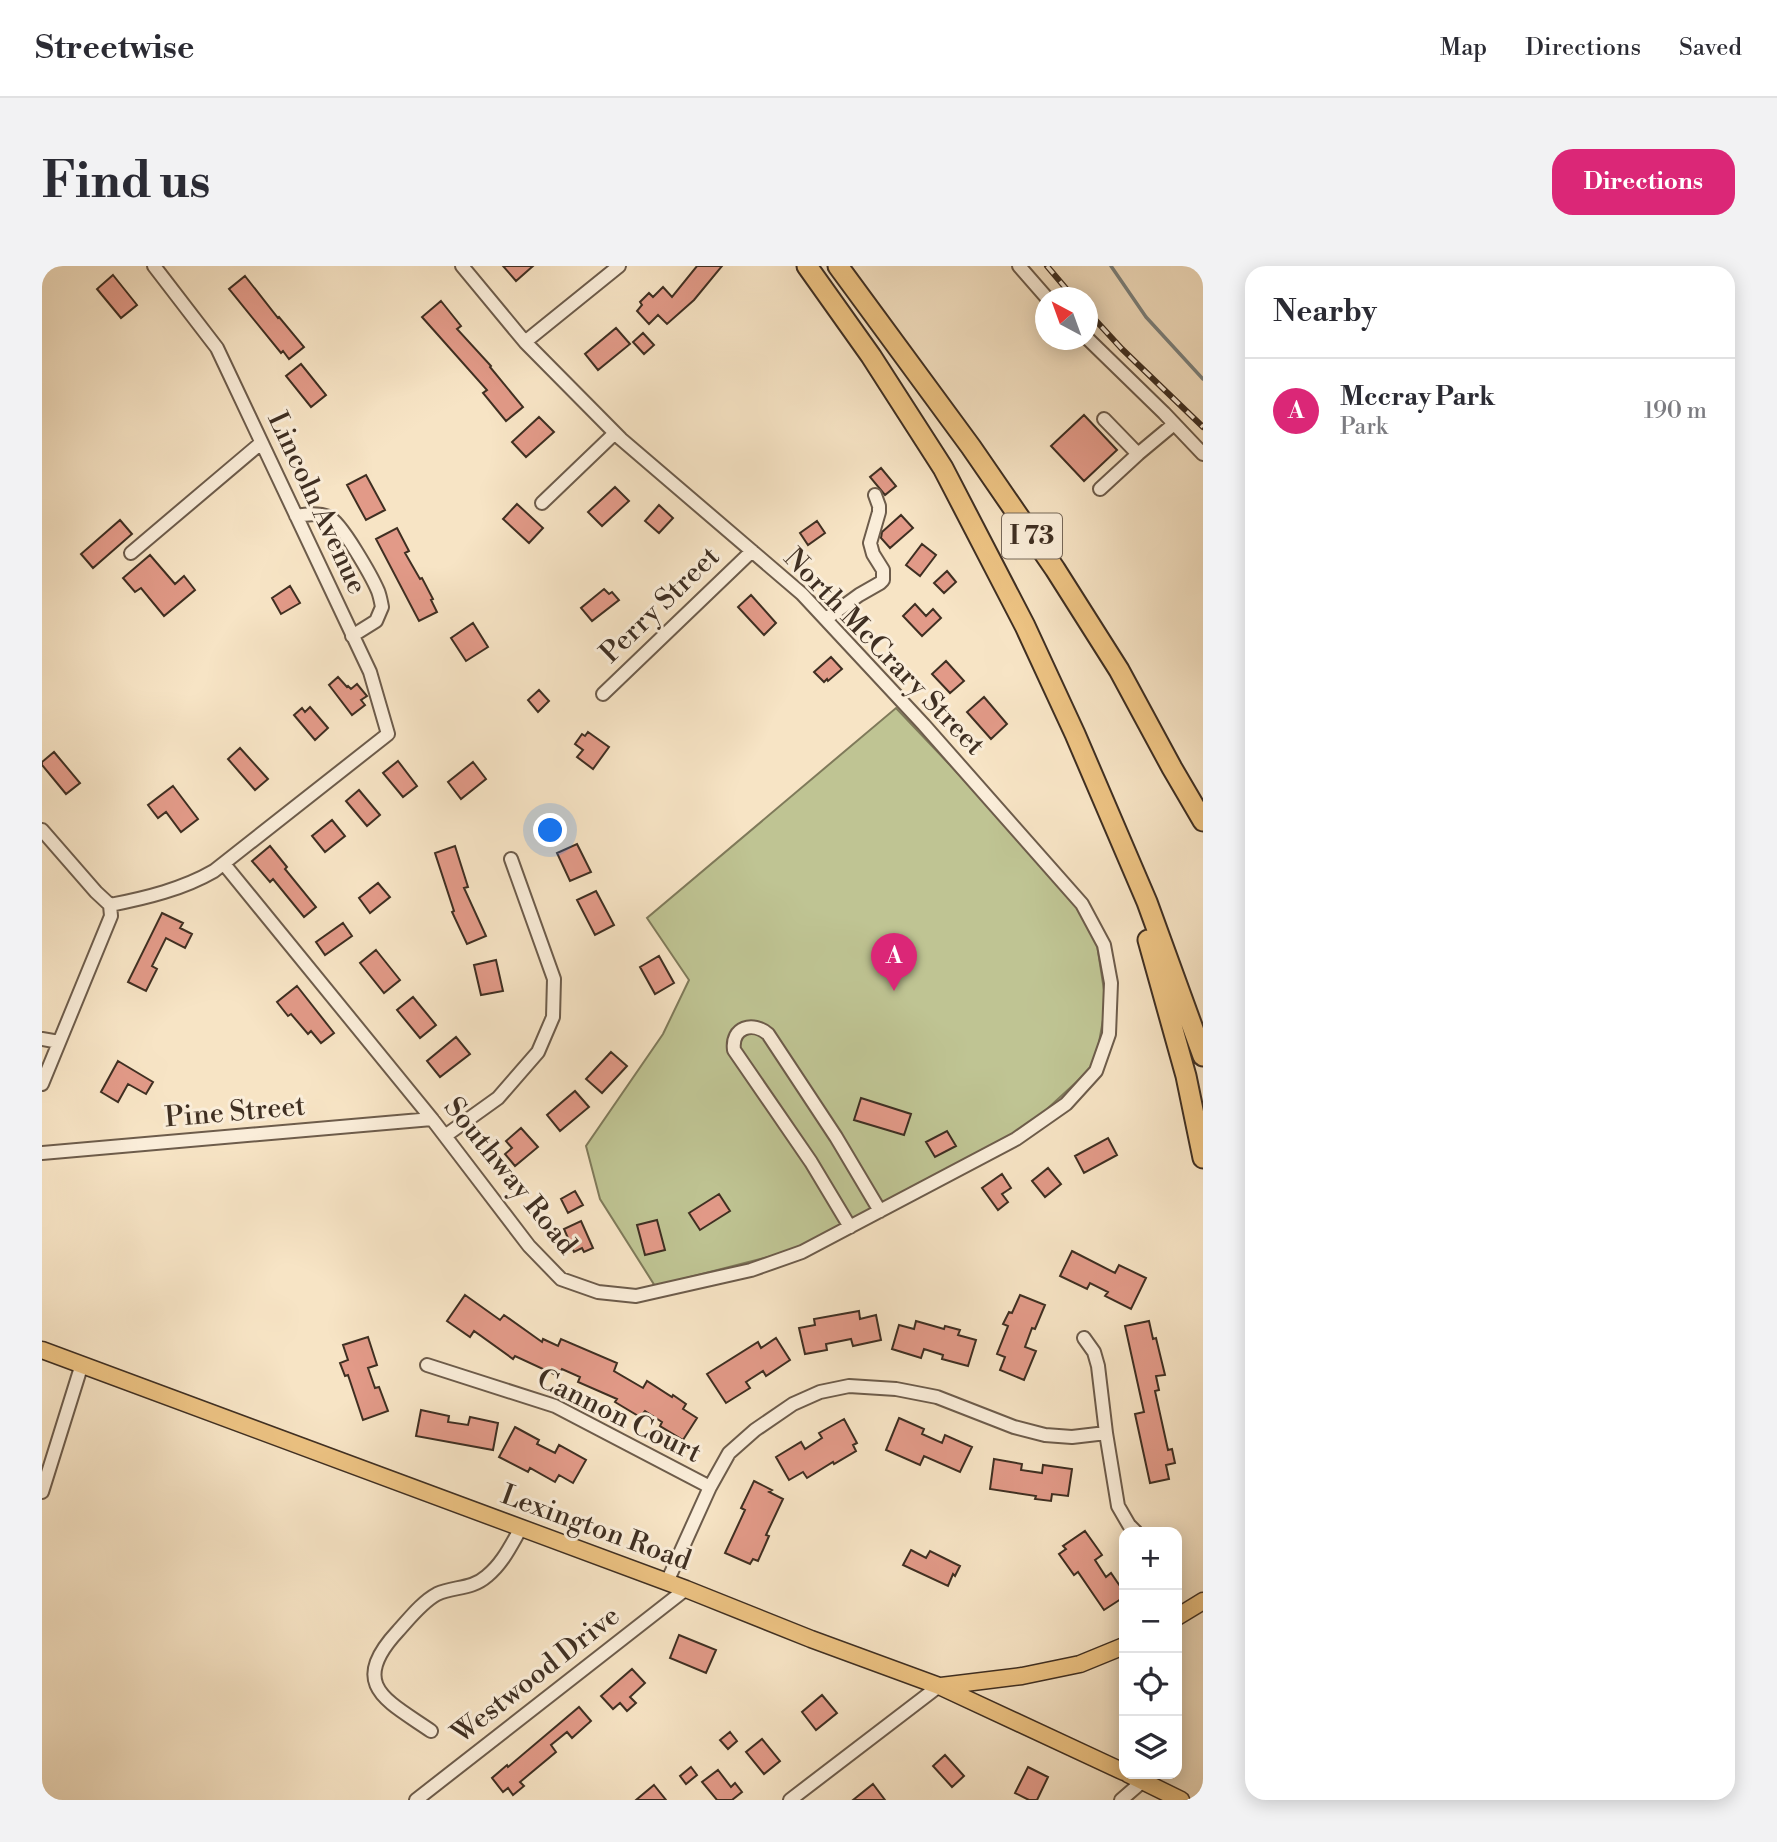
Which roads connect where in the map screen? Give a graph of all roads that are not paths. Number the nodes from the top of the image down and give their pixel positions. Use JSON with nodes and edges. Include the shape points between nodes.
{"nodes":[{"id":1,"x":154,"y":266,"type":"edge"},
{"id":2,"x":462,"y":266,"type":"edge"},
{"id":3,"x":619,"y":266,"type":"edge"},
{"id":4,"x":807,"y":266,"type":"edge"},
{"id":5,"x":838,"y":266,"type":"edge"},
{"id":6,"x":1019,"y":266,"type":"edge"},
{"id":7,"x":1037,"y":287,"type":"edge"},
{"id":8,"x":525,"y":342,"type":"junction"},
{"id":9,"x":1098,"y":350,"type":"edge"},
{"id":10,"x":1104,"y":419,"type":"dead end"},
{"id":11,"x":1174,"y":424,"type":"junction"},
{"id":12,"x":615,"y":433,"type":"junction"},
{"id":13,"x":261,"y":443,"type":"junction"},
{"id":14,"x":1138,"y":454,"type":"junction"},
{"id":15,"x":1203,"y":454,"type":"edge"},
{"id":16,"x":1100,"y":489,"type":"dead end"},
{"id":17,"x":875,"y":495,"type":"dead end"},
{"id":18,"x":542,"y":503,"type":"dead end"},
{"id":19,"x":296,"y":516,"type":"junction"},
{"id":20,"x":752,"y":551,"type":"junction"},
{"id":21,"x":131,"y":554,"type":"dead end"},
{"id":22,"x":825,"y":619,"type":"junction"},
{"id":23,"x":352,"y":636,"type":"junction"},
{"id":24,"x":603,"y":694,"type":"dead end"},
{"id":25,"x":1075,"y":734,"type":"junction"},
{"id":26,"x":1172,"y":768,"type":"junction"},
{"id":27,"x":1203,"y":821,"type":"edge"},
{"id":28,"x":42,"y":830,"type":"edge"},
{"id":29,"x":1203,"y":839,"type":"edge"},
{"id":30,"x":511,"y":859,"type":"dead end"},
{"id":31,"x":224,"y":864,"type":"junction"},
{"id":32,"x":110,"y":905,"type":"junction"},
{"id":33,"x":1111,"y":982,"type":"joint"},
{"id":34,"x":42,"y":1039,"type":"edge"},
{"id":35,"x":59,"y":1042,"type":"junction"},
{"id":36,"x":1203,"y":1056,"type":"edge"},
{"id":37,"x":42,"y":1084,"type":"edge"},
{"id":38,"x":432,"y":1119,"type":"junction"},
{"id":39,"x":445,"y":1136,"type":"junction"},
{"id":40,"x":42,"y":1153,"type":"edge"},
{"id":41,"x":1203,"y":1158,"type":"edge"},
{"id":42,"x":880,"y":1211,"type":"junction"},
{"id":43,"x":850,"y":1227,"type":"junction"},
{"id":44,"x":1084,"y":1338,"type":"dead end"},
{"id":45,"x":42,"y":1350,"type":"edge"},
{"id":46,"x":82,"y":1364,"type":"junction"},
{"id":47,"x":426,"y":1365,"type":"dead end"},
{"id":48,"x":1106,"y":1433,"type":"junction"},
{"id":49,"x":710,"y":1487,"type":"junction"},
{"id":50,"x":42,"y":1492,"type":"edge"},
{"id":51,"x":1131,"y":1527,"type":"edge"},
{"id":52,"x":521,"y":1528,"type":"junction"},
{"id":53,"x":667,"y":1582,"type":"junction"},
{"id":54,"x":686,"y":1589,"type":"junction"},
{"id":55,"x":1203,"y":1601,"type":"edge"},
{"id":56,"x":1182,"y":1615,"type":"edge"},
{"id":57,"x":1119,"y":1648,"type":"edge"},
{"id":58,"x":939,"y":1686,"type":"junction"},
{"id":59,"x":432,"y":1731,"type":"dead end"},
{"id":60,"x":1119,"y":1770,"type":"edge"},
{"id":61,"x":1139,"y":1779,"type":"edge"},
{"id":62,"x":1143,"y":1781,"type":"junction"},
{"id":63,"x":416,"y":1800,"type":"edge"},
{"id":64,"x":790,"y":1800,"type":"edge"},
{"id":65,"x":1121,"y":1800,"type":"edge"},
{"id":66,"x":1181,"y":1800,"type":"edge"}],
"edges":[{"from":1,"to":13,"type":"street","name":"Lincoln Avenue","via":[[216,348]]},
{"from":2,"to":8,"type":"street","name":"North McCrary Street"},
{"from":3,"to":8,"type":"street"},
{"from":4,"to":25,"type":"highway","number":"I 73","via":[[943,468]]},
{"from":5,"to":26,"type":"highway","number":"I 73","via":[[1055,569],[1119,670]]},
{"from":6,"to":7,"type":"street"},
{"from":8,"to":12,"type":"street","name":"North McCrary Street"},
{"from":9,"to":11,"type":"street"},
{"from":10,"to":14,"type":"street"},
{"from":11,"to":14,"type":"street"},
{"from":11,"to":15,"type":"street"},
{"from":12,"to":18,"type":"street"},
{"from":12,"to":20,"type":"street","name":"North McCrary Street"},
{"from":13,"to":19,"type":"street","name":"Lincoln Avenue"},
{"from":13,"to":21,"type":"street"},
{"from":14,"to":16,"type":"street"},
{"from":17,"to":22,"type":"street","via":[[879,512],[870,543],[883,580]]},
{"from":19,"to":23,"type":"street","name":"Lincoln Avenue"},
{"from":19,"to":23,"type":"street","via":[[334,520],[377,591],[382,607],[376,621]]},
{"from":20,"to":22,"type":"street","name":"North McCrary Street"},
{"from":20,"to":24,"type":"street","name":"Perry Street"},
{"from":22,"to":33,"type":"street","name":"North McCrary Street","via":[[1082,904],[1104,945]]},
{"from":23,"to":31,"type":"street","name":"Lincoln Avenue","via":[[370,672],[388,734]]},
{"from":25,"to":36,"type":"highway","via":[[1147,902]]},
{"from":25,"to":41,"type":"highway","number":"I 73","via":[[1136,897],[1186,1076]]},
{"from":26,"to":27,"type":"highway","number":"I 73"},
{"from":26,"to":29,"type":"highway"},
{"from":28,"to":32,"type":"street"},
{"from":30,"to":39,"type":"street","via":[[554,979],[552,1017],[538,1052],[498,1098]]},
{"from":31,"to":32,"type":"street","via":[[170,890]]},
{"from":31,"to":38,"type":"street","name":"Southway Road"},
{"from":32,"to":35,"type":"street","via":[[111,916]]},
{"from":33,"to":42,"type":"street","name":"Southway Road","via":[[1109,1034],[1097,1071],[1066,1104],[1016,1139]]},
{"from":34,"to":35,"type":"street"},
{"from":35,"to":37,"type":"street"},
{"from":38,"to":39,"type":"street","name":"Southway Road"},
{"from":38,"to":40,"type":"street","name":"Pine Street"},
{"from":39,"to":43,"type":"street","name":"Southway Road","via":[[529,1246],[561,1279],[598,1292],[636,1296],[751,1270],[802,1252]]},
{"from":42,"to":43,"type":"street","name":"Southway Road"},
{"from":42,"to":43,"type":"street","via":[[768,1034],[755,1027],[740,1031],[734,1037],[734,1050]]},
{"from":44,"to":48,"type":"street","via":[[1098,1366]]},
{"from":45,"to":46,"type":"main road","name":"Lexington Road"},
{"from":46,"to":50,"type":"street"},
{"from":46,"to":52,"type":"main road","name":"Lexington Road"},
{"from":47,"to":49,"type":"street","name":"Cannon Court","via":[[555,1406]]},
{"from":48,"to":49,"type":"street","via":[[1045,1435],[937,1397],[849,1386],[793,1404],[755,1430],[729,1452]]},
{"from":48,"to":51,"type":"street","via":[[1118,1506]]},
{"from":49,"to":53,"type":"street"},
{"from":52,"to":53,"type":"main road","name":"Lexington Road"},
{"from":52,"to":59,"type":"street","via":[[502,1561],[487,1576],[477,1584],[435,1595],[377,1659],[373,1670],[377,1689]]},
{"from":53,"to":54,"type":"main road","name":"Lexington Road"},
{"from":54,"to":58,"type":"main road","name":"Lexington Road"},
{"from":54,"to":63,"type":"street","name":"Westwood Drive"},
{"from":55,"to":56,"type":"main road"},
{"from":57,"to":58,"type":"main road","via":[[1080,1664]]},
{"from":58,"to":60,"type":"main road","name":"Lexington Road"},
{"from":58,"to":64,"type":"street"},
{"from":61,"to":62,"type":"main road","name":"Lexington Road"},
{"from":62,"to":65,"type":"street"},
{"from":62,"to":66,"type":"main road","name":"Lexington Road"}]}
